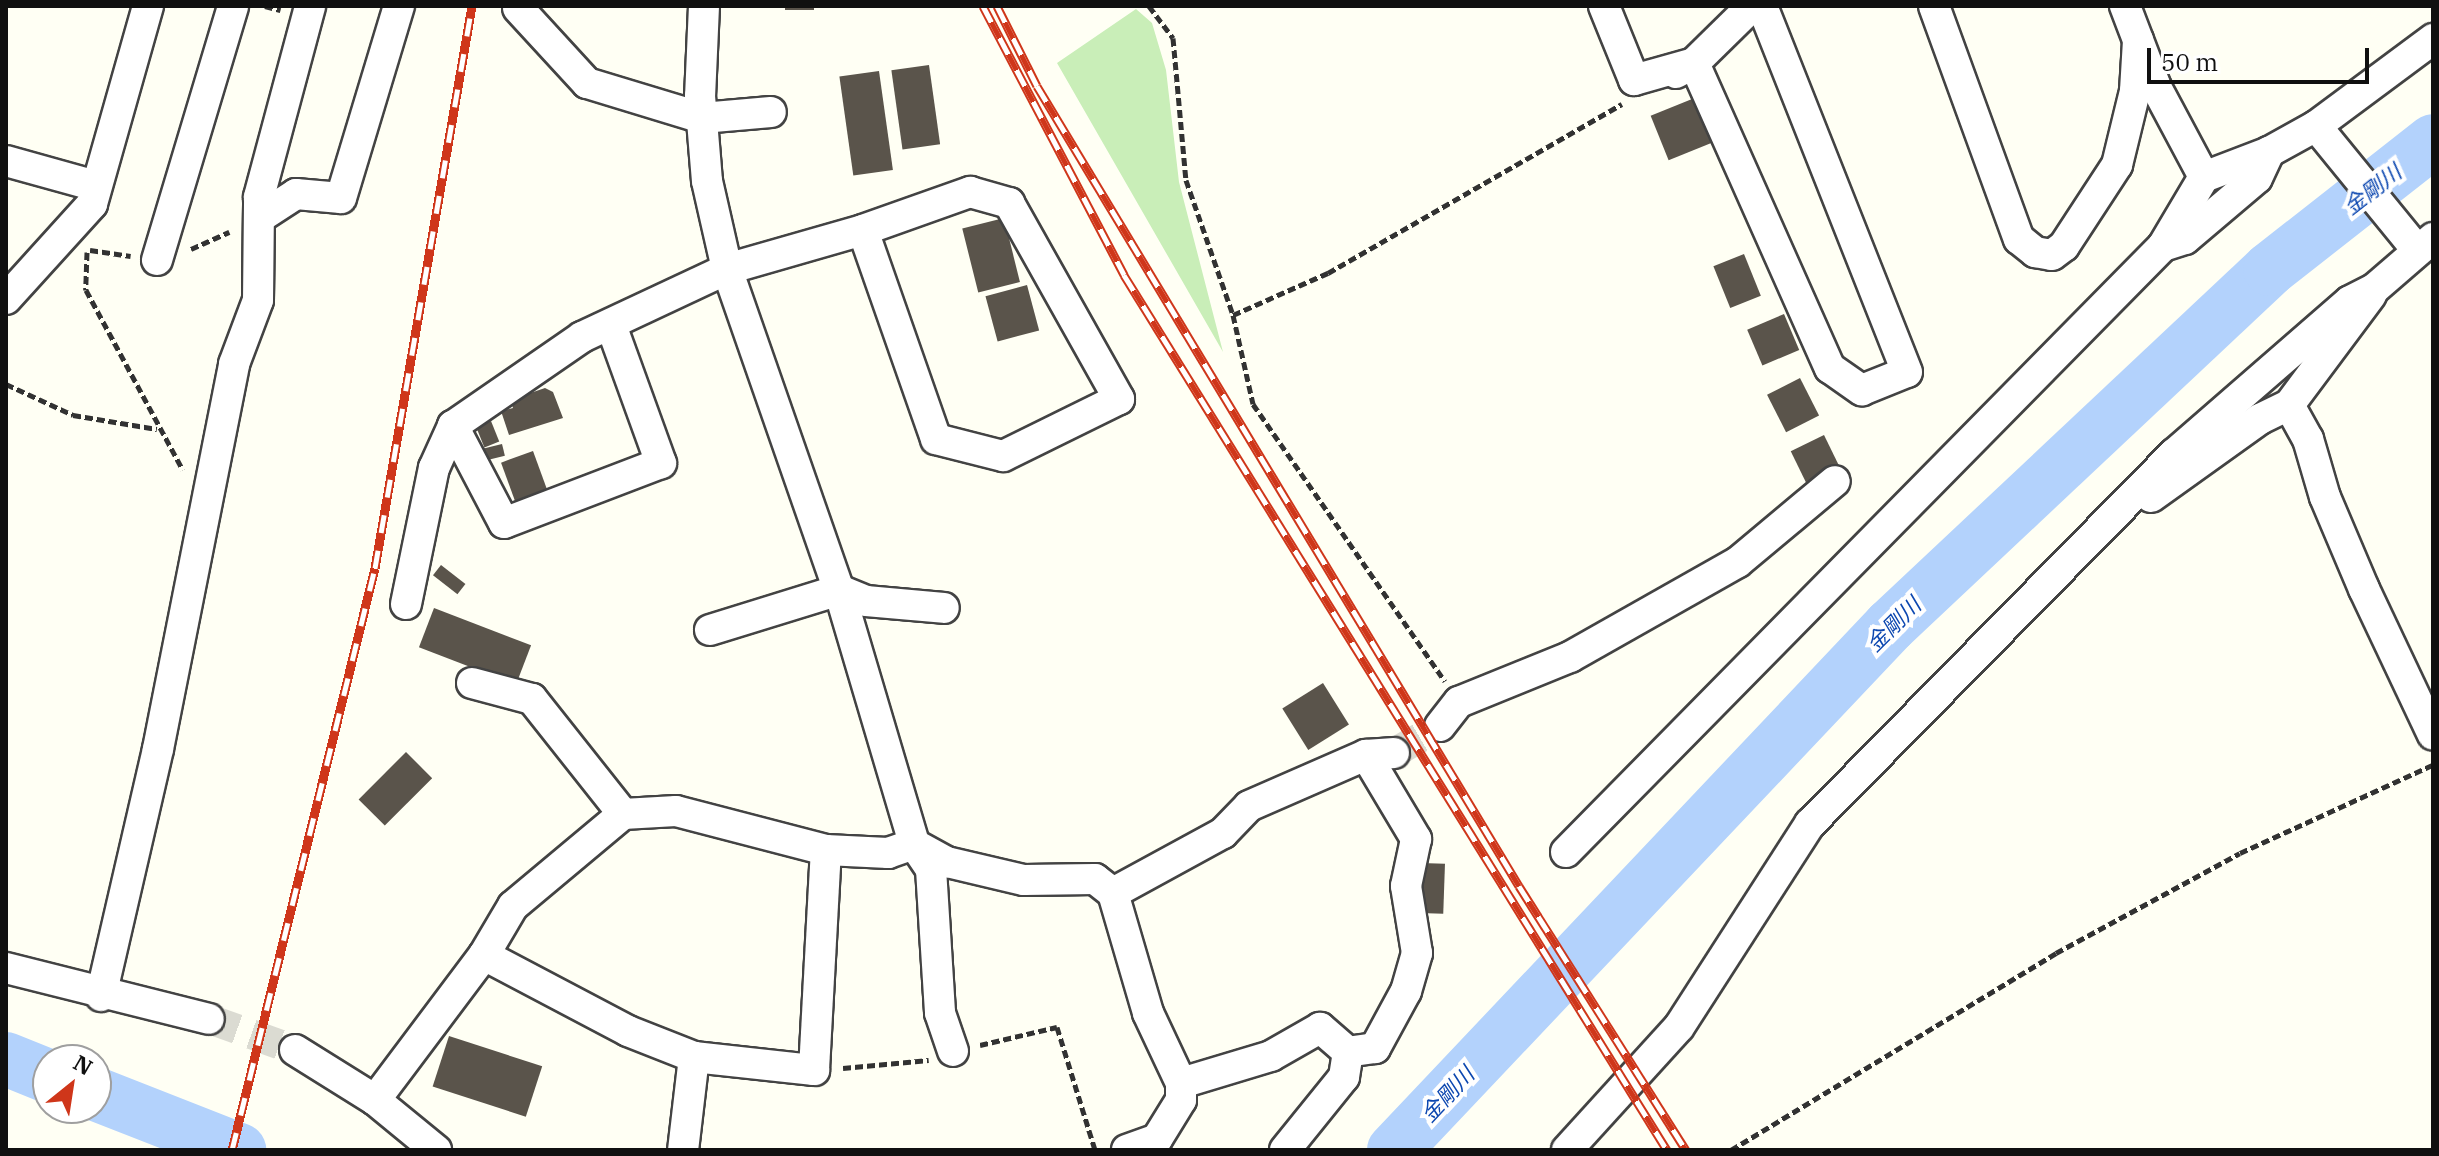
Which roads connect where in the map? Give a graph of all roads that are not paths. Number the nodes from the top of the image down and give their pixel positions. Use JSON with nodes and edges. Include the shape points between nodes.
{"nodes":[{"id":1,"x":148,"y":6,"type":"edge"},
{"id":2,"x":233,"y":6,"type":"edge"},
{"id":3,"x":310,"y":6,"type":"edge"},
{"id":4,"x":399,"y":6,"type":"edge"},
{"id":5,"x":704,"y":6,"type":"edge"},
{"id":6,"x":1604,"y":6,"type":"edge"},
{"id":7,"x":1752,"y":6,"type":"edge"},
{"id":8,"x":1762,"y":6,"type":"edge"},
{"id":9,"x":1934,"y":6,"type":"edge"},
{"id":10,"x":2125,"y":6,"type":"edge"},
{"id":11,"x":518,"y":8,"type":"dead end"},
{"id":12,"x":2433,"y":39,"type":"edge"},
{"id":13,"x":2138,"y":40,"type":"junction"},
{"id":14,"x":1694,"y":63,"type":"junction"},
{"id":15,"x":1637,"y":96,"type":"road end"},
{"id":16,"x":771,"y":112,"type":"dead end"},
{"id":17,"x":702,"y":118,"type":"junction"},
{"id":18,"x":2316,"y":126,"type":"junction"},
{"id":19,"x":2269,"y":152,"type":"junction"},
{"id":20,"x":6,"y":161,"type":"edge"},
{"id":21,"x":2204,"y":177,"type":"junction"},
{"id":22,"x":94,"y":195,"type":"junction"},
{"id":23,"x":259,"y":218,"type":"junction"},
{"id":24,"x":863,"y":230,"type":"junction"},
{"id":25,"x":2425,"y":244,"type":"edge"},
{"id":26,"x":2163,"y":246,"type":"junction"},
{"id":27,"x":157,"y":260,"type":"dead end"},
{"id":28,"x":727,"y":269,"type":"junction"},
{"id":29,"x":2374,"y":289,"type":"junction"},
{"id":30,"x":6,"y":299,"type":"edge"},
{"id":31,"x":611,"y":325,"type":"junction"},
{"id":32,"x":2289,"y":405,"type":"junction"},
{"id":33,"x":453,"y":426,"type":"junction"},
{"id":34,"x":1835,"y":481,"type":"dead end"},
{"id":35,"x":2128,"y":502,"type":"junction"},
{"id":36,"x":839,"y":590,"type":"junction"},
{"id":37,"x":406,"y":604,"type":"dead end"},
{"id":38,"x":944,"y":608,"type":"dead end"},
{"id":39,"x":710,"y":630,"type":"dead end"},
{"id":40,"x":472,"y":683,"type":"dead end"},
{"id":41,"x":1440,"y":726,"type":"tunnel mouth"},
{"id":42,"x":2433,"y":735,"type":"edge"},
{"id":43,"x":623,"y":814,"type":"junction"},
{"id":44,"x":914,"y":844,"type":"junction"},
{"id":45,"x":826,"y":850,"type":"junction"},
{"id":46,"x":1566,"y":852,"type":"dead end"},
{"id":47,"x":1113,"y":893,"type":"junction"},
{"id":48,"x":484,"y":955,"type":"junction"},
{"id":49,"x":6,"y":968,"type":"edge"},
{"id":50,"x":101,"y":996,"type":"junction"},
{"id":51,"x":209,"y":1019,"type":"tunnel mouth"},
{"id":52,"x":295,"y":1050,"type":"tunnel mouth"},
{"id":53,"x":953,"y":1051,"type":"road end"},
{"id":54,"x":1348,"y":1052,"type":"junction"},
{"id":55,"x":694,"y":1057,"type":"junction"},
{"id":56,"x":1181,"y":1083,"type":"junction"},
{"id":57,"x":375,"y":1100,"type":"junction"},
{"id":58,"x":436,"y":1150,"type":"edge"},
{"id":59,"x":683,"y":1150,"type":"edge"},
{"id":60,"x":1127,"y":1150,"type":"edge"},
{"id":61,"x":1285,"y":1150,"type":"edge"},
{"id":62,"x":1567,"y":1150,"type":"edge"}],
"edges":[{"from":1,"to":22,"type":"street"},
{"from":2,"to":27,"type":"street"},
{"from":3,"to":23,"type":"street","via":[[259,197]]},
{"from":4,"to":23,"type":"street","via":[[341,198],[296,194]]},
{"from":5,"to":17,"type":"street"},
{"from":6,"to":14,"type":"street","via":[[1634,80]]},
{"from":7,"to":14,"type":"street"},
{"from":8,"to":14,"type":"street","via":[[1907,372],[1862,390],[1830,368]]},
{"from":9,"to":13,"type":"street","via":[[2019,239],[2035,252],[2052,255],[2064,246],[2117,165],[2135,91]]},
{"from":10,"to":13,"type":"street"},
{"from":11,"to":17,"type":"street","via":[[587,83]]},
{"from":12,"to":18,"type":"street"},
{"from":13,"to":21,"type":"street","via":[[2156,87]]},
{"from":14,"to":15,"type":"street"},
{"from":16,"to":17,"type":"street"},
{"from":17,"to":28,"type":"street","via":[[707,181]]},
{"from":18,"to":19,"type":"street"},
{"from":18,"to":25,"type":"street"},
{"from":19,"to":21,"type":"street"},
{"from":19,"to":26,"type":"street","via":[[2257,178],[2185,239]]},
{"from":20,"to":22,"type":"street"},
{"from":21,"to":26,"type":"street"},
{"from":22,"to":30,"type":"street"},
{"from":23,"to":50,"type":"street","via":[[258,300],[234,364]]},
{"from":24,"to":24,"type":"street","via":[[970,192],[1009,203],[1119,399],[1003,456],[936,439]]},
{"from":24,"to":28,"type":"street"},
{"from":25,"to":29,"type":"street"},
{"from":26,"to":46,"type":"street"},
{"from":28,"to":31,"type":"street"},
{"from":28,"to":36,"type":"street"},
{"from":29,"to":32,"type":"street","via":[[2362,313]]},
{"from":29,"to":35,"type":"street","via":[[2350,301]]},
{"from":31,"to":33,"type":"street","via":[[582,337]]},
{"from":31,"to":33,"type":"street","via":[[661,463],[504,523]]},
{"from":32,"to":35,"type":"street","via":[[2260,419],[2154,496]]},
{"from":32,"to":42,"type":"street","via":[[2308,439],[2325,497],[2364,589]]},
{"from":33,"to":37,"type":"street","via":[[434,468]]},
{"from":34,"to":41,"type":"street","via":[[1738,562],[1570,657],[1459,702]]},
{"from":35,"to":62,"type":"street","via":[[1810,824],[1679,1027]]},
{"from":36,"to":38,"type":"street","via":[[866,601]]},
{"from":36,"to":39,"type":"street"},
{"from":36,"to":44,"type":"street"},
{"from":40,"to":43,"type":"street","via":[[532,699]]},
{"from":43,"to":45,"type":"street","via":[[676,811]]},
{"from":43,"to":48,"type":"street","via":[[513,906]]},
{"from":44,"to":45,"type":"street","via":[[888,853]]},
{"from":44,"to":47,"type":"street","via":[[947,862],[1024,880],[1095,879]]},
{"from":44,"to":53,"type":"street","via":[[931,869],[940,1013]]},
{"from":45,"to":55,"type":"street","via":[[814,1070]]},
{"from":47,"to":54,"type":"street","via":[[1223,833],[1249,806],[1380,754],[1416,839],[1406,886],[1417,953],[1406,991],[1375,1048]]},
{"from":47,"to":56,"type":"street","via":[[1148,1013]]},
{"from":48,"to":55,"type":"street","via":[[628,1031]]},
{"from":48,"to":57,"type":"street"},
{"from":49,"to":50,"type":"street"},
{"from":50,"to":51,"type":"street"},
{"from":52,"to":57,"type":"street"},
{"from":54,"to":56,"type":"street","via":[[1320,1028],[1271,1056]]},
{"from":54,"to":61,"type":"street","via":[[1344,1077]]},
{"from":55,"to":59,"type":"street"},
{"from":56,"to":60,"type":"street","via":[[1181,1100],[1157,1139]]},
{"from":57,"to":58,"type":"street"}]}
